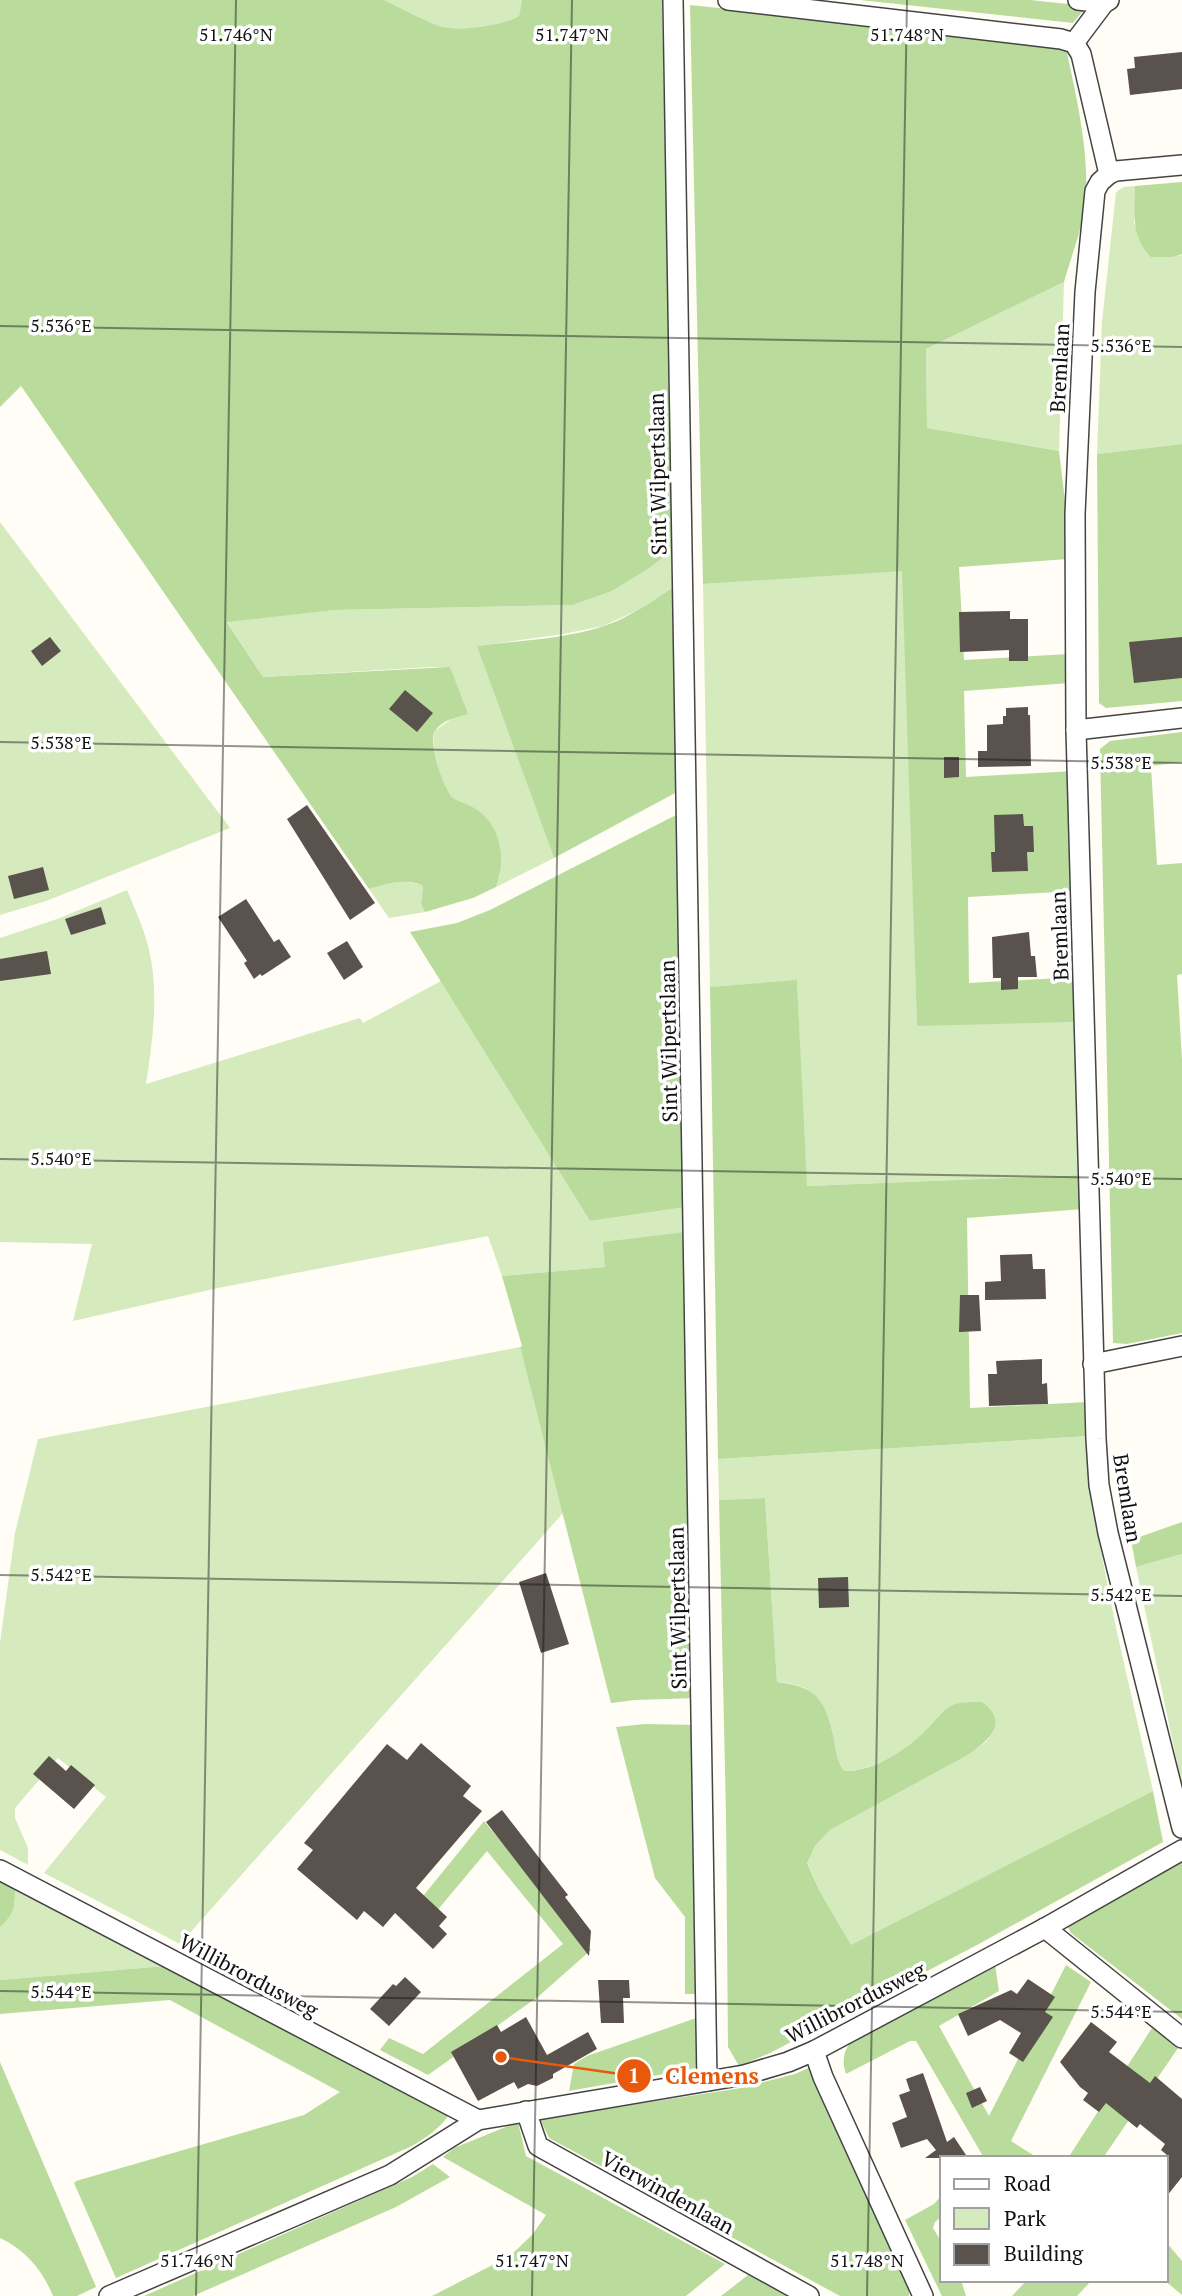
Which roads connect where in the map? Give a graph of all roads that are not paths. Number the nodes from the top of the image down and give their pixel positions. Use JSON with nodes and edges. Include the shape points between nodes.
{"nodes":[{"id":1,"x":673,"y":0,"type":"edge"},
{"id":2,"x":728,"y":0,"type":"edge"},
{"id":3,"x":1079,"y":0,"type":"edge"},
{"id":4,"x":1107,"y":2,"type":"edge"},
{"id":5,"x":780,"y":3,"type":"edge"},
{"id":6,"x":1074,"y":43,"type":"junction"},
{"id":7,"x":1182,"y":166,"type":"edge"},
{"id":8,"x":1109,"y":174,"type":"junction"},
{"id":9,"x":1182,"y":718,"type":"edge"},
{"id":10,"x":1076,"y":730,"type":"junction"},
{"id":11,"x":1182,"y":1346,"type":"edge"},
{"id":12,"x":1093,"y":1364,"type":"junction"},
{"id":13,"x":1182,"y":1828,"type":"edge"},
{"id":14,"x":1182,"y":1850,"type":"edge"},
{"id":15,"x":0,"y":1870,"type":"edge"},
{"id":16,"x":1045,"y":1928,"type":"junction"},
{"id":17,"x":1182,"y":2038,"type":"edge"},
{"id":18,"x":814,"y":2051,"type":"junction"},
{"id":19,"x":707,"y":2081,"type":"junction"},
{"id":20,"x":526,"y":2111,"type":"junction"},
{"id":21,"x":478,"y":2120,"type":"junction"},
{"id":22,"x":109,"y":2296,"type":"edge"},
{"id":23,"x":809,"y":2296,"type":"edge"},
{"id":24,"x":923,"y":2296,"type":"edge"}],
"edges":[{"from":1,"to":19,"type":"street","name":"Sint Wilpertslaan"},
{"from":2,"to":5,"type":"street"},
{"from":3,"to":4,"type":"street"},
{"from":4,"to":6,"type":"street"},
{"from":5,"to":6,"type":"street"},
{"from":6,"to":8,"type":"street","via":[[1081,54]]},
{"from":7,"to":8,"type":"street"},
{"from":8,"to":10,"type":"street","name":"Bremlaan","via":[[1095,191],[1085,292],[1075,514]]},
{"from":9,"to":10,"type":"street"},
{"from":10,"to":12,"type":"street","name":"Bremlaan"},
{"from":11,"to":12,"type":"street"},
{"from":12,"to":13,"type":"street","name":"Bremlaan","via":[[1099,1485],[1108,1533]]},
{"from":14,"to":16,"type":"street","name":"Willibrordusweg"},
{"from":15,"to":21,"type":"street","name":"Willibrordusweg"},
{"from":16,"to":17,"type":"street"},
{"from":16,"to":18,"type":"street","name":"Willibrordusweg"},
{"from":18,"to":19,"type":"street","name":"Willibrordusweg","via":[[744,2076]]},
{"from":18,"to":24,"type":"street"},
{"from":19,"to":20,"type":"street","name":"Willibrordusweg"},
{"from":20,"to":21,"type":"street","name":"Willibrordusweg"},
{"from":20,"to":23,"type":"street","name":"Vierwindenlaan","via":[[538,2146]]},
{"from":21,"to":22,"type":"street","name":"Willibrordusweg","via":[[390,2175]]}]}
